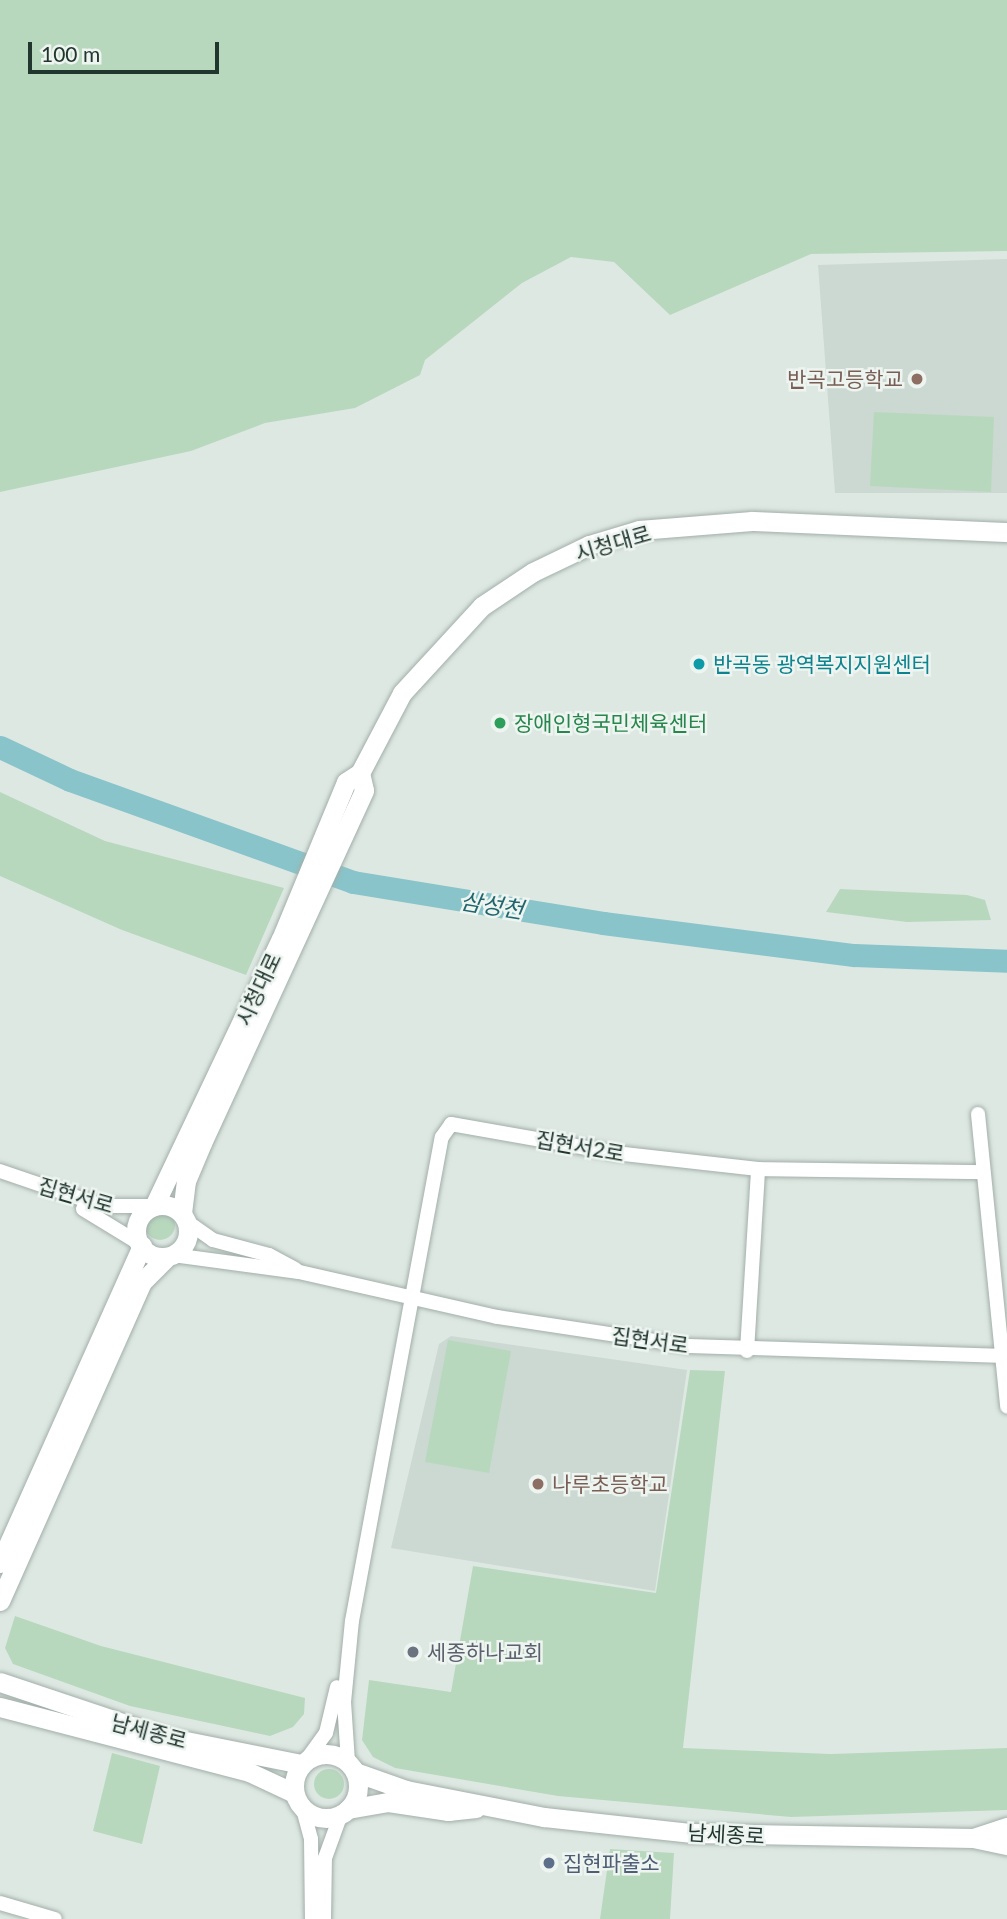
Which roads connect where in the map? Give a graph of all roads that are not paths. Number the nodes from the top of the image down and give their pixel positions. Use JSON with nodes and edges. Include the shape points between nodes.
{"nodes":[{"id":1,"x":1007,"y":532,"type":"edge"},
{"id":2,"x":289,"y":942,"type":"junction"},
{"id":3,"x":978,"y":1114,"type":"dead end"},
{"id":4,"x":758,"y":1169,"type":"junction"},
{"id":5,"x":0,"y":1171,"type":"edge"},
{"id":6,"x":981,"y":1172,"type":"junction"},
{"id":7,"x":0,"y":1178,"type":"edge"},
{"id":8,"x":154,"y":1206,"type":"junction"},
{"id":9,"x":184,"y":1217,"type":"junction"},
{"id":10,"x":142,"y":1245,"type":"junction"},
{"id":11,"x":170,"y":1256,"type":"junction"},
{"id":12,"x":299,"y":1272,"type":"junction"},
{"id":13,"x":412,"y":1300,"type":"junction"},
{"id":14,"x":747,"y":1351,"type":"junction"},
{"id":15,"x":1005,"y":1357,"type":"edge"},
{"id":16,"x":1007,"y":1407,"type":"edge"},
{"id":17,"x":0,"y":1563,"type":"edge"},
{"id":18,"x":0,"y":1601,"type":"edge"},
{"id":19,"x":352,"y":1621,"type":"junction"},
{"id":20,"x":0,"y":1682,"type":"edge"},
{"id":21,"x":0,"y":1707,"type":"edge"},
{"id":22,"x":304,"y":1762,"type":"junction"},
{"id":23,"x":351,"y":1767,"type":"junction"},
{"id":24,"x":298,"y":1801,"type":"junction"},
{"id":25,"x":481,"y":1807,"type":"junction"},
{"id":26,"x":345,"y":1811,"type":"junction"},
{"id":27,"x":1007,"y":1827,"type":"edge"},
{"id":28,"x":973,"y":1838,"type":"junction"},
{"id":29,"x":1007,"y":1845,"type":"edge"},
{"id":30,"x":0,"y":1903,"type":"edge"},
{"id":31,"x":55,"y":1919,"type":"edge"},
{"id":32,"x":312,"y":1919,"type":"edge"},
{"id":33,"x":324,"y":1919,"type":"edge"}],
"edges":[{"from":1,"to":2,"type":"street","name":"시청대로","via":[[752,521],[639,530],[589,545],[533,572],[482,606],[438,648],[377,733]]},
{"from":2,"to":8,"type":"street","name":"시청대로"},
{"from":2,"to":9,"type":"street","name":"시청대로","via":[[186,1181]]},
{"from":3,"to":6,"type":"street"},
{"from":4,"to":6,"type":"street","name":"집현서2로"},
{"from":4,"to":13,"type":"street","name":"집현서2로","via":[[615,1153],[452,1124],[442,1137]]},
{"from":4,"to":14,"type":"street"},
{"from":5,"to":8,"type":"street","name":"집현서로","via":[[102,1206]]},
{"from":6,"to":15,"type":"street"},
{"from":7,"to":10,"type":"street","name":"집현서로","via":[[104,1217]]},
{"from":8,"to":9,"type":"street"},
{"from":8,"to":10,"type":"street","via":[[138,1224]]},
{"from":9,"to":11,"type":"street","via":[[185,1243]]},
{"from":9,"to":12,"type":"street","name":"집현서로","via":[[213,1240],[269,1255]]},
{"from":10,"to":11,"type":"street","via":[[149,1254]]},
{"from":10,"to":17,"type":"street"},
{"from":11,"to":12,"type":"street","name":"집현서로"},
{"from":11,"to":18,"type":"street","via":[[142,1282]]},
{"from":12,"to":13,"type":"street","name":"집현서로"},
{"from":13,"to":14,"type":"street","name":"집현서로","via":[[643,1340]]},
{"from":13,"to":19,"type":"street","name":"집현서2로"},
{"from":14,"to":15,"type":"street","name":"집현서로"},
{"from":15,"to":16,"type":"street"},
{"from":19,"to":22,"type":"street","name":"집현서2로","via":[[333,1716]]},
{"from":19,"to":23,"type":"street","name":"집현서2로","via":[[344,1702]]},
{"from":20,"to":22,"type":"street","name":"남세종로","via":[[161,1737]]},
{"from":21,"to":24,"type":"street","name":"남세종로","via":[[249,1772]]},
{"from":22,"to":23,"type":"street","via":[[328,1754]]},
{"from":22,"to":24,"type":"street"},
{"from":23,"to":25,"type":"street","name":"남세종로","via":[[383,1785]]},
{"from":23,"to":26,"type":"street","via":[[357,1791]]},
{"from":24,"to":26,"type":"street","via":[[325,1818]]},
{"from":24,"to":32,"type":"street","via":[[311,1839]]},
{"from":25,"to":26,"type":"street","name":"남세종로","via":[[447,1811],[388,1802]]},
{"from":25,"to":28,"type":"street","name":"남세종로","via":[[692,1833]]},
{"from":26,"to":33,"type":"street","via":[[325,1858]]},
{"from":27,"to":28,"type":"street","name":"남세종로"},
{"from":28,"to":29,"type":"street","name":"남세종로"},
{"from":30,"to":31,"type":"street"}]}
